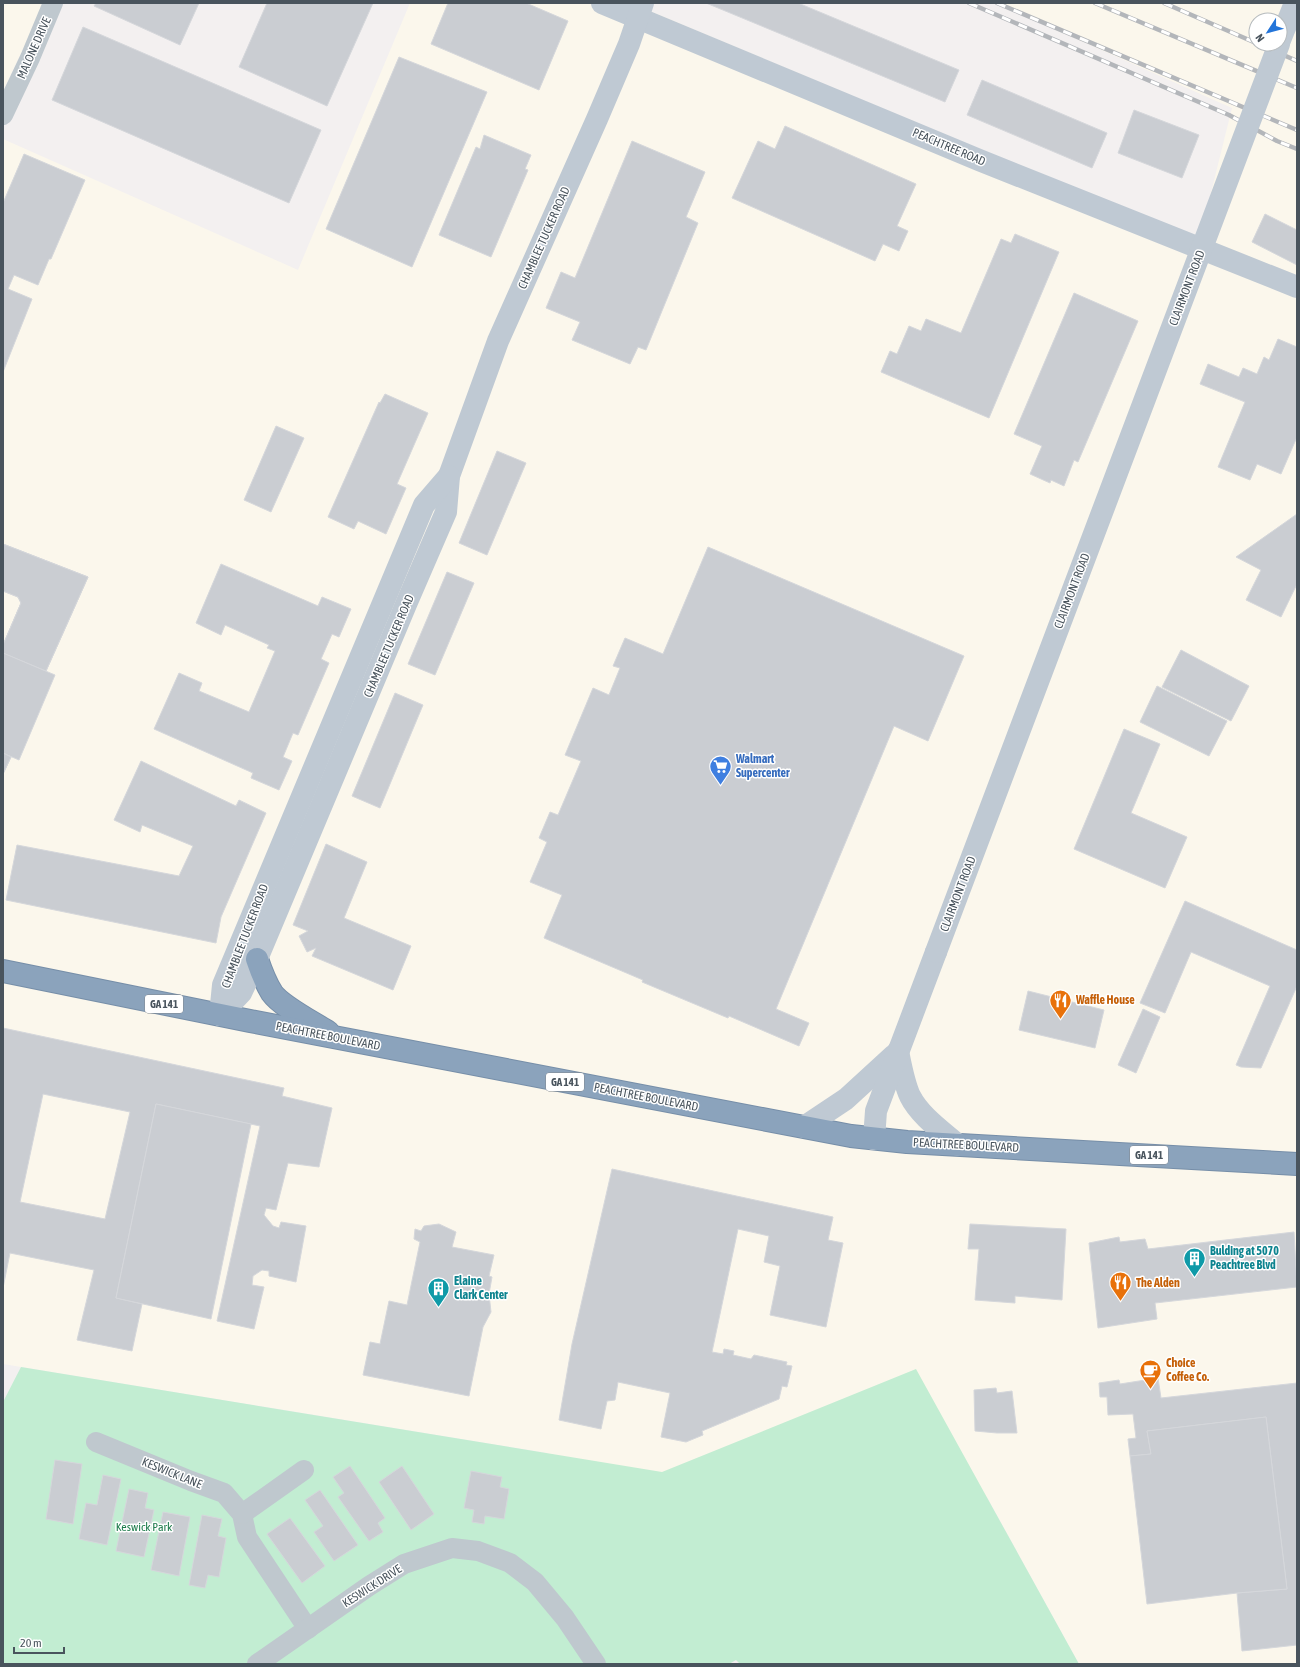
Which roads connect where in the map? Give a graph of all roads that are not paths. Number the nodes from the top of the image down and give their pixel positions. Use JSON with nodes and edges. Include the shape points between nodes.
{"nodes":[{"id":1,"x":53,"y":3,"type":"edge"},
{"id":2,"x":602,"y":3,"type":"edge"},
{"id":3,"x":1295,"y":3,"type":"edge"},
{"id":4,"x":641,"y":11,"type":"edge"},
{"id":5,"x":1288,"y":20,"type":"edge"},
{"id":6,"x":1276,"y":52,"type":"edge"},
{"id":7,"x":3,"y":115,"type":"edge"},
{"id":8,"x":1297,"y":287,"type":"edge"},
{"id":9,"x":449,"y":476,"type":"junction"},
{"id":10,"x":257,"y":959,"type":"junction"},
{"id":11,"x":3,"y":971,"type":"edge"},
{"id":12,"x":220,"y":1015,"type":"junction"},
{"id":13,"x":338,"y":1038,"type":"junction"},
{"id":14,"x":899,"y":1048,"type":"junction"},
{"id":15,"x":804,"y":1127,"type":"junction"},
{"id":16,"x":874,"y":1139,"type":"junction"},
{"id":17,"x":958,"y":1145,"type":"junction"},
{"id":18,"x":1297,"y":1164,"type":"edge"},
{"id":19,"x":96,"y":1442,"type":"dead end"},
{"id":20,"x":304,"y":1470,"type":"dead end"},
{"id":21,"x":242,"y":1514,"type":"junction"},
{"id":22,"x":308,"y":1630,"type":"junction"},
{"id":23,"x":257,"y":1664,"type":"edge"},
{"id":24,"x":596,"y":1664,"type":"edge"}],
"edges":[{"from":1,"to":7,"type":"street","name":"MALONE DRIVE"},
{"from":2,"to":4,"type":"main road","name":"PEACHTREE ROAD"},
{"from":3,"to":5,"type":"main road"},
{"from":4,"to":8,"type":"main road","name":"PEACHTREE ROAD","via":[[986,163]]},
{"from":4,"to":9,"type":"main road","name":"CHAMBLEE TUCKER ROAD","via":[[597,119],[498,341]]},
{"from":6,"to":14,"type":"main road","name":"CLAIRMONT ROAD","bridge":true},
{"from":9,"to":10,"type":"main road","name":"CHAMBLEE TUCKER ROAD","via":[[446,512]]},
{"from":9,"to":12,"type":"main road","name":"CHAMBLEE TUCKER ROAD","via":[[424,505],[223,985]]},
{"from":10,"to":12,"type":"main road","name":"CHAMBLEE TUCKER ROAD","via":[[241,993]]},
{"from":10,"to":13,"type":"highway","via":[[273,994]]},
{"from":11,"to":12,"type":"highway","name":"PEACHTREE BOULEVARD","number":"GA 141"},
{"from":12,"to":13,"type":"highway","name":"PEACHTREE BOULEVARD","number":"GA 141"},
{"from":13,"to":15,"type":"highway","name":"PEACHTREE BOULEVARD","number":"GA 141"},
{"from":14,"to":15,"type":"main road","via":[[846,1099]]},
{"from":14,"to":16,"type":"main road","name":"CLAIRMONT ROAD","via":[[876,1111]]},
{"from":14,"to":17,"type":"main road","via":[[910,1097],[922,1113]]},
{"from":15,"to":16,"type":"highway","name":"PEACHTREE BOULEVARD","number":"GA 141"},
{"from":16,"to":17,"type":"highway","name":"PEACHTREE BOULEVARD","number":"GA 141"},
{"from":17,"to":18,"type":"highway","name":"PEACHTREE BOULEVARD","number":"GA 141"},
{"from":19,"to":21,"type":"street","name":"KESWICK LANE","via":[[224,1494]]},
{"from":20,"to":21,"type":"street"},
{"from":21,"to":22,"type":"street","name":"KESWICK LANE","via":[[247,1537]]},
{"from":22,"to":23,"type":"street","name":"KESWICK DRIVE"},
{"from":22,"to":24,"type":"street","name":"KESWICK DRIVE","via":[[404,1564],[452,1548],[478,1551],[510,1563],[535,1582],[565,1618]]}]}
